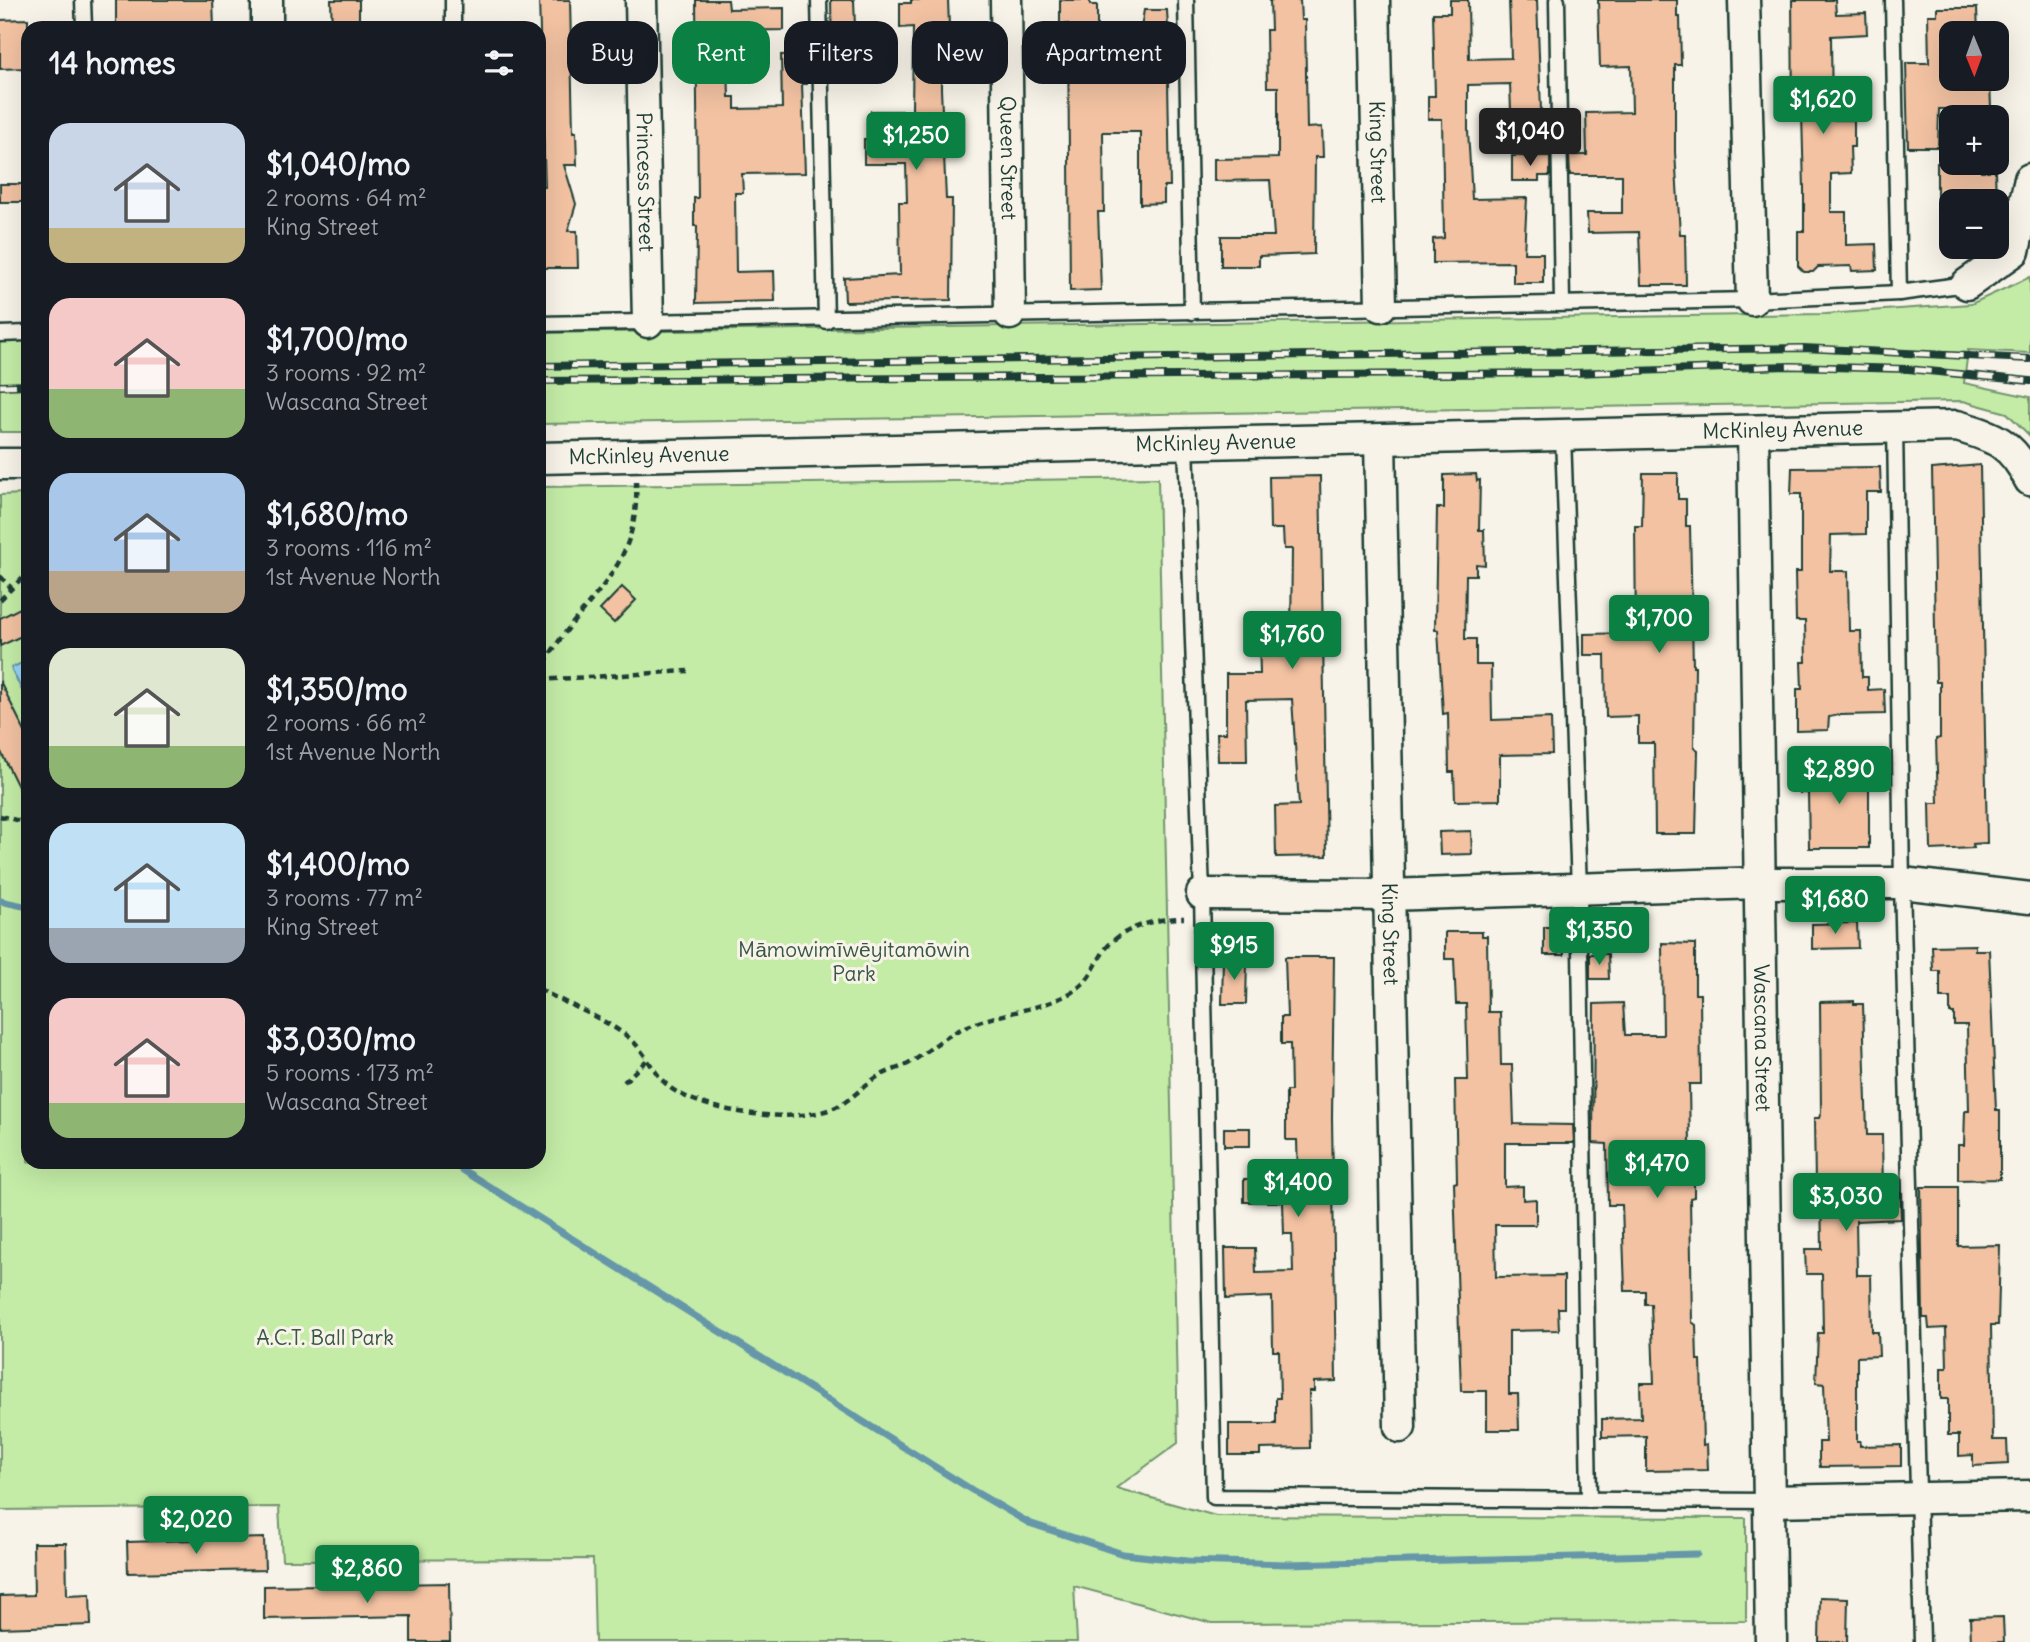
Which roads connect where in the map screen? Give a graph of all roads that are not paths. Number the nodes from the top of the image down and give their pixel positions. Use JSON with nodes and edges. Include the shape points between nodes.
{"nodes":[{"id":1,"x":83,"y":0,"type":"edge"},
{"id":2,"x":267,"y":0,"type":"edge"},
{"id":3,"x":453,"y":0,"type":"edge"},
{"id":4,"x":641,"y":0,"type":"edge"},
{"id":5,"x":819,"y":0,"type":"edge"},
{"id":6,"x":1006,"y":0,"type":"edge"},
{"id":7,"x":1186,"y":0,"type":"edge"},
{"id":8,"x":1374,"y":0,"type":"edge"},
{"id":9,"x":1557,"y":0,"type":"edge"},
{"id":10,"x":1744,"y":0,"type":"edge"},
{"id":11,"x":1893,"y":0,"type":"edge"},
{"id":12,"x":84,"y":21,"type":"edge"},
{"id":13,"x":267,"y":21,"type":"edge"},
{"id":14,"x":453,"y":21,"type":"edge"},
{"id":15,"x":2030,"y":179,"type":"edge"},
{"id":16,"x":1968,"y":284,"type":"joint"},
{"id":17,"x":1899,"y":293,"type":"junction"},
{"id":18,"x":1752,"y":300,"type":"junction"},
{"id":19,"x":1562,"y":303,"type":"junction"},
{"id":20,"x":1381,"y":306,"type":"junction"},
{"id":21,"x":1192,"y":312,"type":"junction"},
{"id":22,"x":1010,"y":314,"type":"junction"},
{"id":23,"x":826,"y":321,"type":"junction"},
{"id":24,"x":648,"y":322,"type":"junction"},
{"id":25,"x":546,"y":324,"type":"edge"},
{"id":26,"x":21,"y":333,"type":"edge"},
{"id":27,"x":0,"y":334,"type":"edge"},
{"id":28,"x":1895,"y":426,"type":"junction"},
{"id":29,"x":1753,"y":432,"type":"junction"},
{"id":30,"x":1563,"y":436,"type":"junction"},
{"id":31,"x":1381,"y":440,"type":"junction"},
{"id":32,"x":1186,"y":444,"type":"junction"},
{"id":33,"x":546,"y":458,"type":"edge"},
{"id":34,"x":0,"y":464,"type":"edge"},
{"id":35,"x":21,"y":464,"type":"edge"},
{"id":36,"x":2030,"y":480,"type":"edge"},
{"id":37,"x":1760,"y":883,"type":"junction"},
{"id":38,"x":1902,"y":883,"type":"junction"},
{"id":39,"x":1579,"y":889,"type":"junction"},
{"id":40,"x":1387,"y":895,"type":"junction"},
{"id":41,"x":2030,"y":898,"type":"edge"},
{"id":42,"x":1202,"y":906,"type":"junction"},
{"id":43,"x":1400,"y":1427,"type":"dead end"},
{"id":44,"x":2030,"y":1496,"type":"edge"},
{"id":45,"x":1919,"y":1498,"type":"junction"},
{"id":46,"x":1589,"y":1500,"type":"junction"},
{"id":47,"x":1768,"y":1501,"type":"junction"},
{"id":48,"x":1771,"y":1642,"type":"edge"},
{"id":49,"x":1922,"y":1642,"type":"edge"}],
"edges":[{"from":1,"to":12,"type":"lane"},
{"from":2,"to":13,"type":"street"},
{"from":3,"to":14,"type":"lane"},
{"from":4,"to":24,"type":"street","name":"Princess Street"},
{"from":5,"to":23,"type":"lane"},
{"from":6,"to":22,"type":"street","name":"Queen Street"},
{"from":7,"to":21,"type":"lane"},
{"from":8,"to":20,"type":"street","name":"King Street"},
{"from":9,"to":19,"type":"lane"},
{"from":10,"to":18,"type":"street"},
{"from":11,"to":17,"type":"lane"},
{"from":15,"to":16,"type":"street","via":[[2014,251]]},
{"from":16,"to":17,"type":"lane"},
{"from":17,"to":18,"type":"lane"},
{"from":18,"to":19,"type":"lane"},
{"from":19,"to":20,"type":"lane"},
{"from":20,"to":21,"type":"lane"},
{"from":21,"to":22,"type":"lane"},
{"from":22,"to":23,"type":"lane"},
{"from":23,"to":24,"type":"lane"},
{"from":24,"to":25,"type":"lane"},
{"from":26,"to":27,"type":"lane"},
{"from":28,"to":29,"type":"street","name":"McKinley Avenue"},
{"from":28,"to":36,"type":"street","name":"McKinley Avenue","via":[[1958,426],[1993,437],[2010,449]]},
{"from":28,"to":38,"type":"lane"},
{"from":29,"to":30,"type":"street","name":"McKinley Avenue"},
{"from":29,"to":37,"type":"street","name":"Wascana Street"},
{"from":30,"to":31,"type":"street","name":"McKinley Avenue"},
{"from":30,"to":39,"type":"lane"},
{"from":31,"to":32,"type":"street","name":"McKinley Avenue"},
{"from":31,"to":40,"type":"street","name":"King Street"},
{"from":32,"to":33,"type":"street","name":"McKinley Avenue"},
{"from":32,"to":42,"type":"lane"},
{"from":34,"to":35,"type":"street"},
{"from":37,"to":38,"type":"street"},
{"from":37,"to":39,"type":"street"},
{"from":37,"to":47,"type":"street","name":"Wascana Street"},
{"from":38,"to":41,"type":"street"},
{"from":38,"to":45,"type":"lane"},
{"from":39,"to":40,"type":"street"},
{"from":39,"to":46,"type":"lane"},
{"from":40,"to":42,"type":"street"},
{"from":40,"to":43,"type":"street","name":"King Street"},
{"from":42,"to":46,"type":"lane","via":[[1214,1497]]},
{"from":44,"to":45,"type":"street"},
{"from":45,"to":47,"type":"street"},
{"from":45,"to":49,"type":"lane"},
{"from":46,"to":47,"type":"lane"},
{"from":47,"to":48,"type":"street","name":"Wascana Street"}]}
